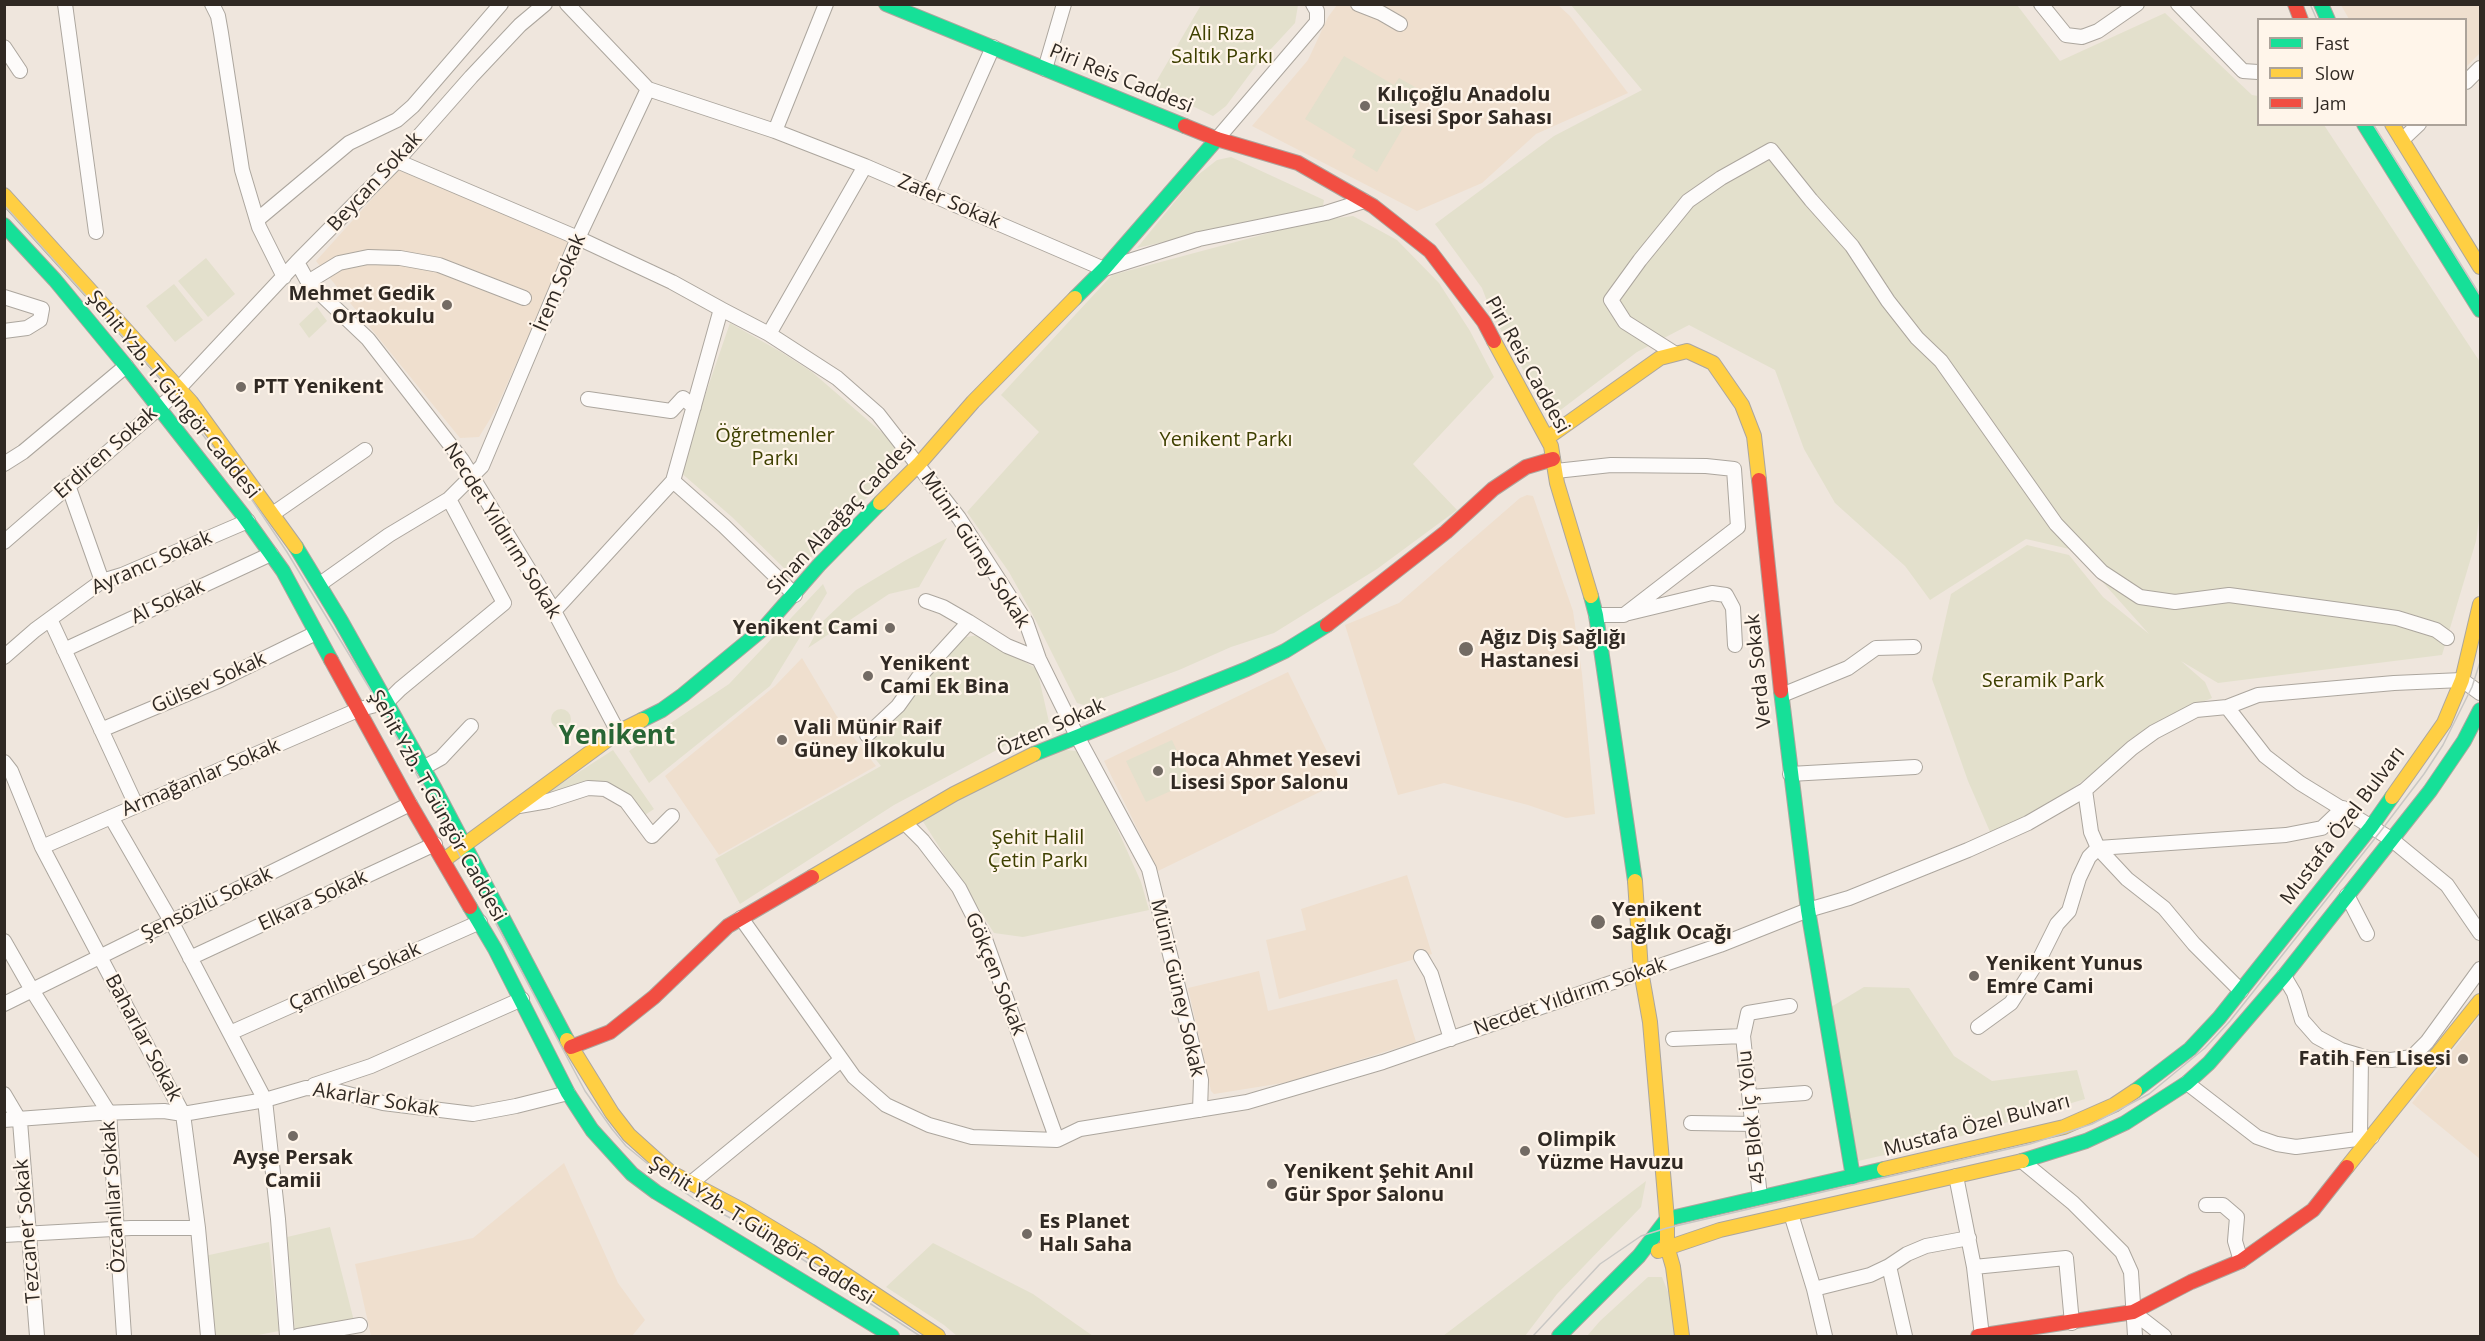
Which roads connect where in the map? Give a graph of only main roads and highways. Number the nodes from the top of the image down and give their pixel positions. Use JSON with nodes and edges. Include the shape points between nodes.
{"nodes":[{"id":1,"x":886,"y":4,"type":"edge"},
{"id":2,"x":2321,"y":4,"type":"edge"},
{"id":3,"x":2327,"y":18,"type":"edge"},
{"id":4,"x":2365,"y":126,"type":"edge"},
{"id":5,"x":2393,"y":126,"type":"edge"},
{"id":6,"x":1217,"y":139,"type":"junction"},
{"id":7,"x":4,"y":195,"type":"edge"},
{"id":8,"x":4,"y":225,"type":"edge"},
{"id":9,"x":2481,"y":267,"type":"edge"},
{"id":10,"x":2481,"y":309,"type":"edge"},
{"id":11,"x":1547,"y":438,"type":"junction"},
{"id":12,"x":1555,"y":465,"type":"junction"},
{"id":13,"x":2481,"y":604,"type":"edge"},
{"id":14,"x":2481,"y":710,"type":"edge"},
{"id":15,"x":464,"y":845,"type":"junction"},
{"id":16,"x":444,"y":860,"type":"junction"},
{"id":17,"x":2481,"y":1001,"type":"edge"},
{"id":18,"x":571,"y":1047,"type":"junction"},
{"id":19,"x":1853,"y":1178,"type":"junction"},
{"id":20,"x":1667,"y":1219,"type":"junction"},
{"id":21,"x":1667,"y":1246,"type":"junction"},
{"id":22,"x":1586,"y":1328,"type":"dead end"},
{"id":23,"x":892,"y":1336,"type":"edge"},
{"id":24,"x":938,"y":1336,"type":"edge"},
{"id":25,"x":1559,"y":1336,"type":"edge"},
{"id":26,"x":1682,"y":1336,"type":"edge"},
{"id":27,"x":1981,"y":1336,"type":"edge"}],
"edges":[{"from":1,"to":6,"type":"main road","name":"Piri Reis Caddesi"},
{"from":2,"to":3,"type":"main road"},
{"from":4,"to":10,"type":"main road"},
{"from":5,"to":9,"type":"main road"},
{"from":6,"to":11,"type":"main road","name":"Piri Reis Caddesi","via":[[1298,163],[1410,232],[1430,251],[1484,322]]},
{"from":6,"to":15,"type":"main road","name":"Sinan Alaağaç Caddesi","via":[[1104,269],[973,402],[764,628],[662,710],[618,732]]},
{"from":7,"to":15,"type":"main road","name":"Şehit Yzb. T.Güngör Caddesi","via":[[179,388],[274,513],[320,584]]},
{"from":8,"to":16,"type":"main road","name":"Şehit Yzb. T.Güngör Caddesi","via":[[18,236],[54,301],[126,366],[271,554]]},
{"from":11,"to":12,"type":"main road","name":"Piri Reis Caddesi"},
{"from":11,"to":19,"type":"main road","name":"Verda Sokak","via":[[1660,358],[1674,353],[1687,351],[1713,363],[1742,405],[1754,436],[1808,910]]},
{"from":12,"to":18,"type":"main road","name":"Özten Sokak","via":[[1526,467],[1493,489],[1380,585],[1285,651],[1049,746],[954,794],[741,918],[610,1032]]},
{"from":12,"to":20,"type":"main road","name":"Piri Reis Caddesi","via":[[1596,615],[1634,874]]},
{"from":13,"to":19,"type":"main road","name":"Mustafa Özel Bulvarı","via":[[2462,680],[2444,723],[2371,827],[2190,1049],[2114,1105],[2064,1127]]},
{"from":14,"to":21,"type":"main road","name":"Mustafa Özel Bulvarı","via":[[2430,791],[2284,976],[2209,1064],[2187,1083],[2125,1123],[2086,1142],[2022,1161],[1720,1230]]},
{"from":15,"to":16,"type":"main road","name":"Sinan Alaağaç Caddesi"},
{"from":15,"to":18,"type":"main road","name":"Şehit Yzb. T.Güngör Caddesi"},
{"from":16,"to":23,"type":"main road","name":"Şehit Yzb. T.Güngör Caddesi","via":[[522,999],[568,1093],[592,1131],[632,1174]]},
{"from":17,"to":27,"type":"main road","via":[[2366,1138],[2313,1210],[2241,1261],[2133,1312]]},
{"from":18,"to":24,"type":"main road","name":"Şehit Yzb. T.Güngör Caddesi","via":[[607,1105],[653,1159],[810,1251]]},
{"from":19,"to":20,"type":"main road","name":"Mustafa Özel Bulvarı"},
{"from":20,"to":21,"type":"main road","name":"Piri Reis Caddesi"},
{"from":20,"to":25,"type":"main road","via":[[1639,1256]]},
{"from":21,"to":22,"type":"main road","name":"Mustafa Özel Bulvarı","via":[[1635,1269]]},
{"from":21,"to":26,"type":"main road","name":"Piri Reis Caddesi"}]}
